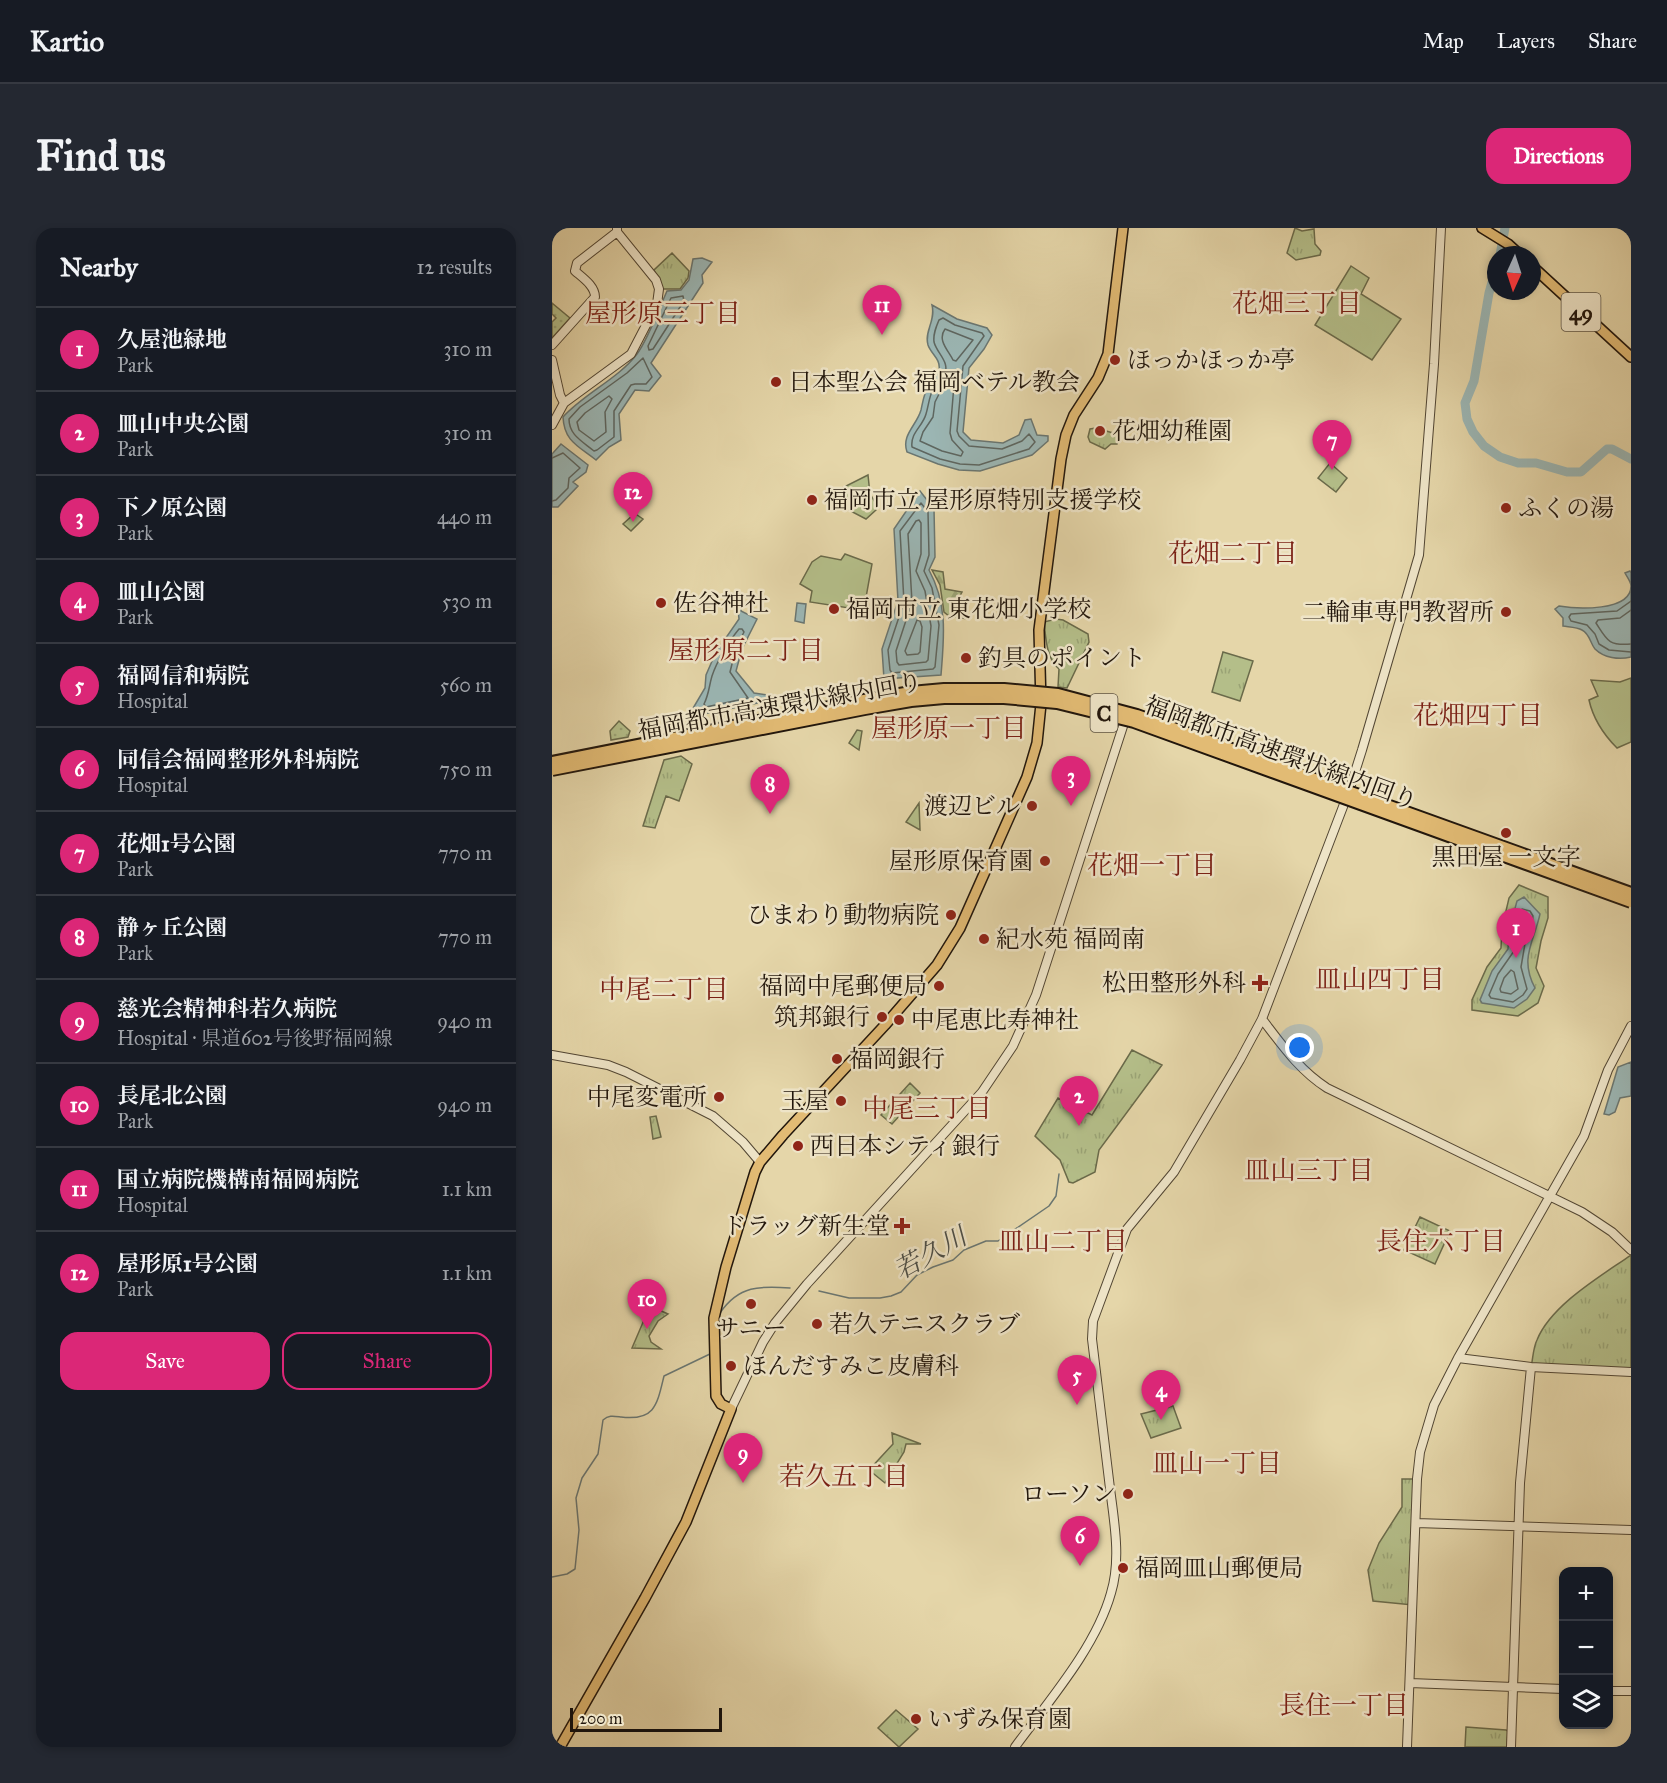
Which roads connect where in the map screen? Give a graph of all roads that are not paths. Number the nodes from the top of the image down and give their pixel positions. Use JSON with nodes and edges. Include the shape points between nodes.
{"nodes":[{"id":1,"x":1123,"y":228,"type":"edge"},
{"id":2,"x":1441,"y":228,"type":"edge"},
{"id":3,"x":1482,"y":228,"type":"edge"},
{"id":4,"x":617,"y":230,"type":"edge"},
{"id":5,"x":1510,"y":246,"type":"edge"},
{"id":6,"x":1541,"y":274,"type":"edge"},
{"id":7,"x":552,"y":345,"type":"edge"},
{"id":8,"x":1631,"y":357,"type":"edge"},
{"id":9,"x":552,"y":360,"type":"edge"},
{"id":10,"x":564,"y":403,"type":"junction"},
{"id":11,"x":552,"y":425,"type":"edge"},
{"id":12,"x":1128,"y":712,"type":"dead end"},
{"id":13,"x":552,"y":762,"type":"edge"},
{"id":14,"x":552,"y":770,"type":"edge"},
{"id":15,"x":1456,"y":829,"type":"dead end"},
{"id":16,"x":1451,"y":841,"type":"dead end"},
{"id":17,"x":1593,"y":880,"type":"dead end"},
{"id":18,"x":1589,"y":891,"type":"dead end"},
{"id":19,"x":1631,"y":893,"type":"edge"},
{"id":20,"x":1631,"y":902,"type":"edge"},
{"id":21,"x":1262,"y":1019,"type":"junction"},
{"id":22,"x":1631,"y":1026,"type":"edge"},
{"id":23,"x":552,"y":1054,"type":"edge"},
{"id":24,"x":760,"y":1162,"type":"junction"},
{"id":25,"x":1551,"y":1196,"type":"junction"},
{"id":26,"x":1631,"y":1250,"type":"edge"},
{"id":27,"x":1458,"y":1358,"type":"junction"},
{"id":28,"x":1531,"y":1368,"type":"junction"},
{"id":29,"x":1631,"y":1372,"type":"edge"},
{"id":30,"x":731,"y":1409,"type":"junction"},
{"id":31,"x":1416,"y":1522,"type":"junction"},
{"id":32,"x":1518,"y":1526,"type":"junction"},
{"id":33,"x":1631,"y":1530,"type":"edge"},
{"id":34,"x":1410,"y":1683,"type":"junction"},
{"id":35,"x":1512,"y":1688,"type":"junction"},
{"id":36,"x":1559,"y":1689,"type":"edge"},
{"id":37,"x":1613,"y":1691,"type":"edge"},
{"id":38,"x":1631,"y":1691,"type":"edge"},
{"id":39,"x":560,"y":1747,"type":"edge"},
{"id":40,"x":1015,"y":1747,"type":"edge"},
{"id":41,"x":1407,"y":1747,"type":"edge"},
{"id":42,"x":1510,"y":1747,"type":"edge"}],
"edges":[{"from":1,"to":24,"type":"main road","via":[[1108,354],[1074,415],[1061,459],[1039,630],[1041,704],[1037,743],[1027,777],[960,928],[937,964]]},
{"from":2,"to":21,"type":"street","via":[[1419,555],[1349,791]]},
{"from":3,"to":5,"type":"main road"},
{"from":4,"to":7,"type":"street","via":[[575,267],[595,291],[595,297]]},
{"from":4,"to":10,"type":"street","via":[[656,280],[657,304],[631,354]]},
{"from":6,"to":8,"type":"main road","number":"49"},
{"from":9,"to":10,"type":"street"},
{"from":10,"to":11,"type":"street"},
{"from":12,"to":30,"type":"street","via":[[1036,995],[1013,1046],[982,1092],[775,1323]]},
{"from":13,"to":19,"type":"highway","number":"C","bridge":true,"via":[[911,692],[980,688],[1033,691],[1137,714]]},
{"from":14,"to":20,"type":"highway","name":"福岡都市高速環状線内回り","number":"C","bridge":true,"via":[[911,701],[980,697],[1048,702],[1134,722]]},
{"from":15,"to":16,"type":"street"},
{"from":17,"to":18,"type":"street"},
{"from":21,"to":25,"type":"street","via":[[1293,1060],[1327,1088]]},
{"from":21,"to":40,"type":"street","via":[[1174,1172],[1127,1229],[1094,1321],[1092,1339],[1114,1518],[1114,1583],[1098,1627]]},
{"from":22,"to":25,"type":"street","via":[[1608,1070],[1584,1136]]},
{"from":23,"to":24,"type":"street","via":[[608,1065],[713,1116]]},
{"from":24,"to":30,"type":"main road","via":[[747,1195],[714,1318],[716,1396]]},
{"from":25,"to":26,"type":"street","via":[[1602,1225]]},
{"from":25,"to":27,"type":"street"},
{"from":27,"to":28,"type":"street"},
{"from":27,"to":31,"type":"street","via":[[1434,1406],[1422,1442]]},
{"from":28,"to":29,"type":"street"},
{"from":28,"to":32,"type":"street"},
{"from":30,"to":39,"type":"main road","via":[[686,1522]]},
{"from":31,"to":32,"type":"street"},
{"from":31,"to":34,"type":"street"},
{"from":32,"to":33,"type":"street"},
{"from":32,"to":35,"type":"street"},
{"from":34,"to":35,"type":"street"},
{"from":34,"to":41,"type":"street"},
{"from":35,"to":36,"type":"street"},
{"from":35,"to":42,"type":"street"},
{"from":37,"to":38,"type":"street"}]}
